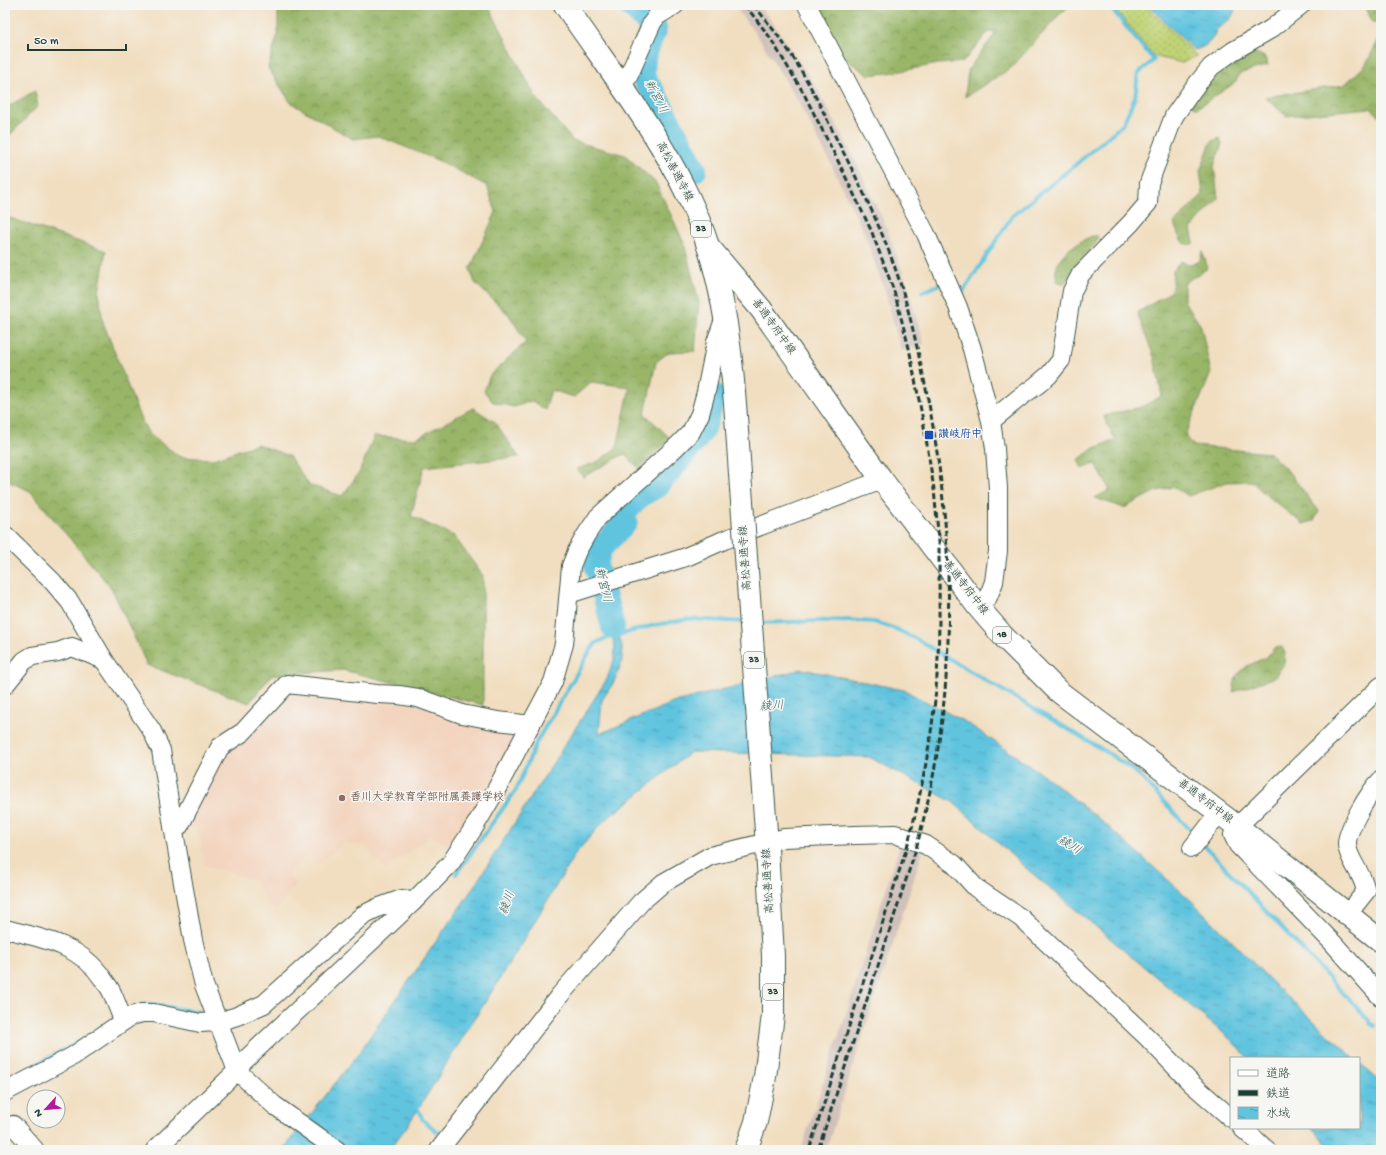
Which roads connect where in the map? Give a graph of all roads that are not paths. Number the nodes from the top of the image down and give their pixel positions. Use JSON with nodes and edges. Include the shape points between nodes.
{"nodes":[{"id":1,"x":565,"y":5,"type":"edge"},
{"id":2,"x":676,"y":5,"type":"edge"},
{"id":3,"x":807,"y":5,"type":"edge"},
{"id":4,"x":1301,"y":5,"type":"edge"},
{"id":5,"x":621,"y":86,"type":"junction"},
{"id":6,"x":708,"y":246,"type":"junction"},
{"id":7,"x":754,"y":301,"type":"junction"},
{"id":8,"x":725,"y":315,"type":"junction"},
{"id":9,"x":991,"y":421,"type":"junction"},
{"id":10,"x":882,"y":480,"type":"junction"},
{"id":11,"x":5,"y":535,"type":"edge"},
{"id":12,"x":569,"y":594,"type":"junction"},
{"id":13,"x":979,"y":608,"type":"junction"},
{"id":14,"x":104,"y":660,"type":"junction"},
{"id":15,"x":5,"y":685,"type":"edge"},
{"id":16,"x":1381,"y":686,"type":"edge"},
{"id":17,"x":531,"y":725,"type":"junction"},
{"id":18,"x":1381,"y":780,"type":"edge"},
{"id":19,"x":1219,"y":813,"type":"junction"},
{"id":20,"x":173,"y":826,"type":"junction"},
{"id":21,"x":1238,"y":827,"type":"junction"},
{"id":22,"x":766,"y":837,"type":"junction"},
{"id":23,"x":1197,"y":841,"type":"dead end"},
{"id":24,"x":413,"y":902,"type":"junction"},
{"id":25,"x":1347,"y":915,"type":"junction"},
{"id":26,"x":5,"y":929,"type":"edge"},
{"id":27,"x":1381,"y":941,"type":"edge"},
{"id":28,"x":1381,"y":997,"type":"edge"},
{"id":29,"x":121,"y":1016,"type":"junction"},
{"id":30,"x":218,"y":1022,"type":"junction"},
{"id":31,"x":237,"y":1071,"type":"junction"},
{"id":32,"x":5,"y":1092,"type":"edge"},
{"id":33,"x":1230,"y":1117,"type":"edge"},
{"id":34,"x":5,"y":1128,"type":"edge"},
{"id":35,"x":1243,"y":1129,"type":"edge"},
{"id":36,"x":35,"y":1150,"type":"edge"},
{"id":37,"x":155,"y":1150,"type":"edge"},
{"id":38,"x":337,"y":1150,"type":"edge"},
{"id":39,"x":439,"y":1150,"type":"edge"},
{"id":40,"x":746,"y":1150,"type":"edge"},
{"id":41,"x":1267,"y":1150,"type":"edge"}],
"edges":[{"from":1,"to":5,"type":"main road","name":"高松善通寺線","number":"33"},
{"from":2,"to":5,"type":"street","via":[[657,16],[628,77]]},
{"from":3,"to":9,"type":"street","via":[[922,227],[958,307]]},
{"from":4,"to":9,"type":"street","via":[[1271,29],[1211,67],[1193,89],[1174,116],[1149,183],[1148,203],[1081,274],[1072,291],[1061,360],[1037,386]]},
{"from":5,"to":6,"type":"main road","name":"高松善通寺線","number":"33","via":[[665,153],[687,195]]},
{"from":6,"to":7,"type":"main road","name":"善通寺府中線","number":"18"},
{"from":6,"to":8,"type":"main road","name":"高松善通寺線","number":"33"},
{"from":7,"to":8,"type":"main road","via":[[749,298],[742,300]]},
{"from":7,"to":10,"type":"main road","name":"善通寺府中線","number":"18"},
{"from":8,"to":12,"type":"street","via":[[716,342],[700,414],[691,432],[598,518],[586,535],[571,566]]},
{"from":8,"to":22,"type":"main road","name":"高松善通寺線","number":"33","bridge":true,"via":[[736,411]]},
{"from":9,"to":13,"type":"street","via":[[998,488],[998,551],[994,582],[988,597]]},
{"from":10,"to":12,"type":"street","via":[[686,557]]},
{"from":10,"to":13,"type":"main road","name":"善通寺府中線","number":"18"},
{"from":11,"to":14,"type":"street","via":[[70,602]]},
{"from":12,"to":17,"type":"street","via":[[564,644],[554,682]]},
{"from":13,"to":19,"type":"main road","name":"善通寺府中線","number":"18","via":[[1058,691]]},
{"from":14,"to":15,"type":"street","via":[[72,647],[32,656],[24,661]]},
{"from":14,"to":20,"type":"street","via":[[152,731],[161,750]]},
{"from":16,"to":21,"type":"street"},
{"from":17,"to":20,"type":"street","via":[[462,714],[418,698],[287,684],[242,732],[220,747],[180,825]]},
{"from":17,"to":24,"type":"street","via":[[496,790],[450,864]]},
{"from":18,"to":25,"type":"street","via":[[1368,796],[1347,845],[1366,891]]},
{"from":19,"to":21,"type":"main road","name":"善通寺府中線","number":"18"},
{"from":19,"to":23,"type":"street"},
{"from":20,"to":30,"type":"street","via":[[193,940],[204,984]]},
{"from":21,"to":25,"type":"main road","name":"善通寺府中線","number":"18"},
{"from":21,"to":28,"type":"street","via":[[1234,835],[1238,845],[1333,943]]},
{"from":22,"to":33,"type":"street","via":[[895,834],[926,845],[954,864],[976,888],[1021,918],[1148,1038],[1191,1083]]},
{"from":22,"to":39,"type":"street","via":[[710,856],[663,883],[641,902],[560,995]]},
{"from":22,"to":40,"type":"main road","name":"高松善通寺線","number":"33","via":[[773,956],[773,1015],[765,1077],[756,1122]]},
{"from":24,"to":30,"type":"street","via":[[402,899],[363,916],[264,1004]]},
{"from":24,"to":31,"type":"street","via":[[242,1062]]},
{"from":25,"to":27,"type":"main road","name":"善通寺府中線","number":"18"},
{"from":26,"to":29,"type":"street","via":[[69,948],[92,965],[113,995]]},
{"from":29,"to":30,"type":"street","via":[[154,1012],[200,1023]]},
{"from":29,"to":32,"type":"street","via":[[73,1056]]},
{"from":30,"to":31,"type":"street"},
{"from":31,"to":37,"type":"street"},
{"from":31,"to":38,"type":"street","via":[[274,1105]]},
{"from":34,"to":36,"type":"street","via":[[13,1125]]},
{"from":35,"to":41,"type":"street"}]}
